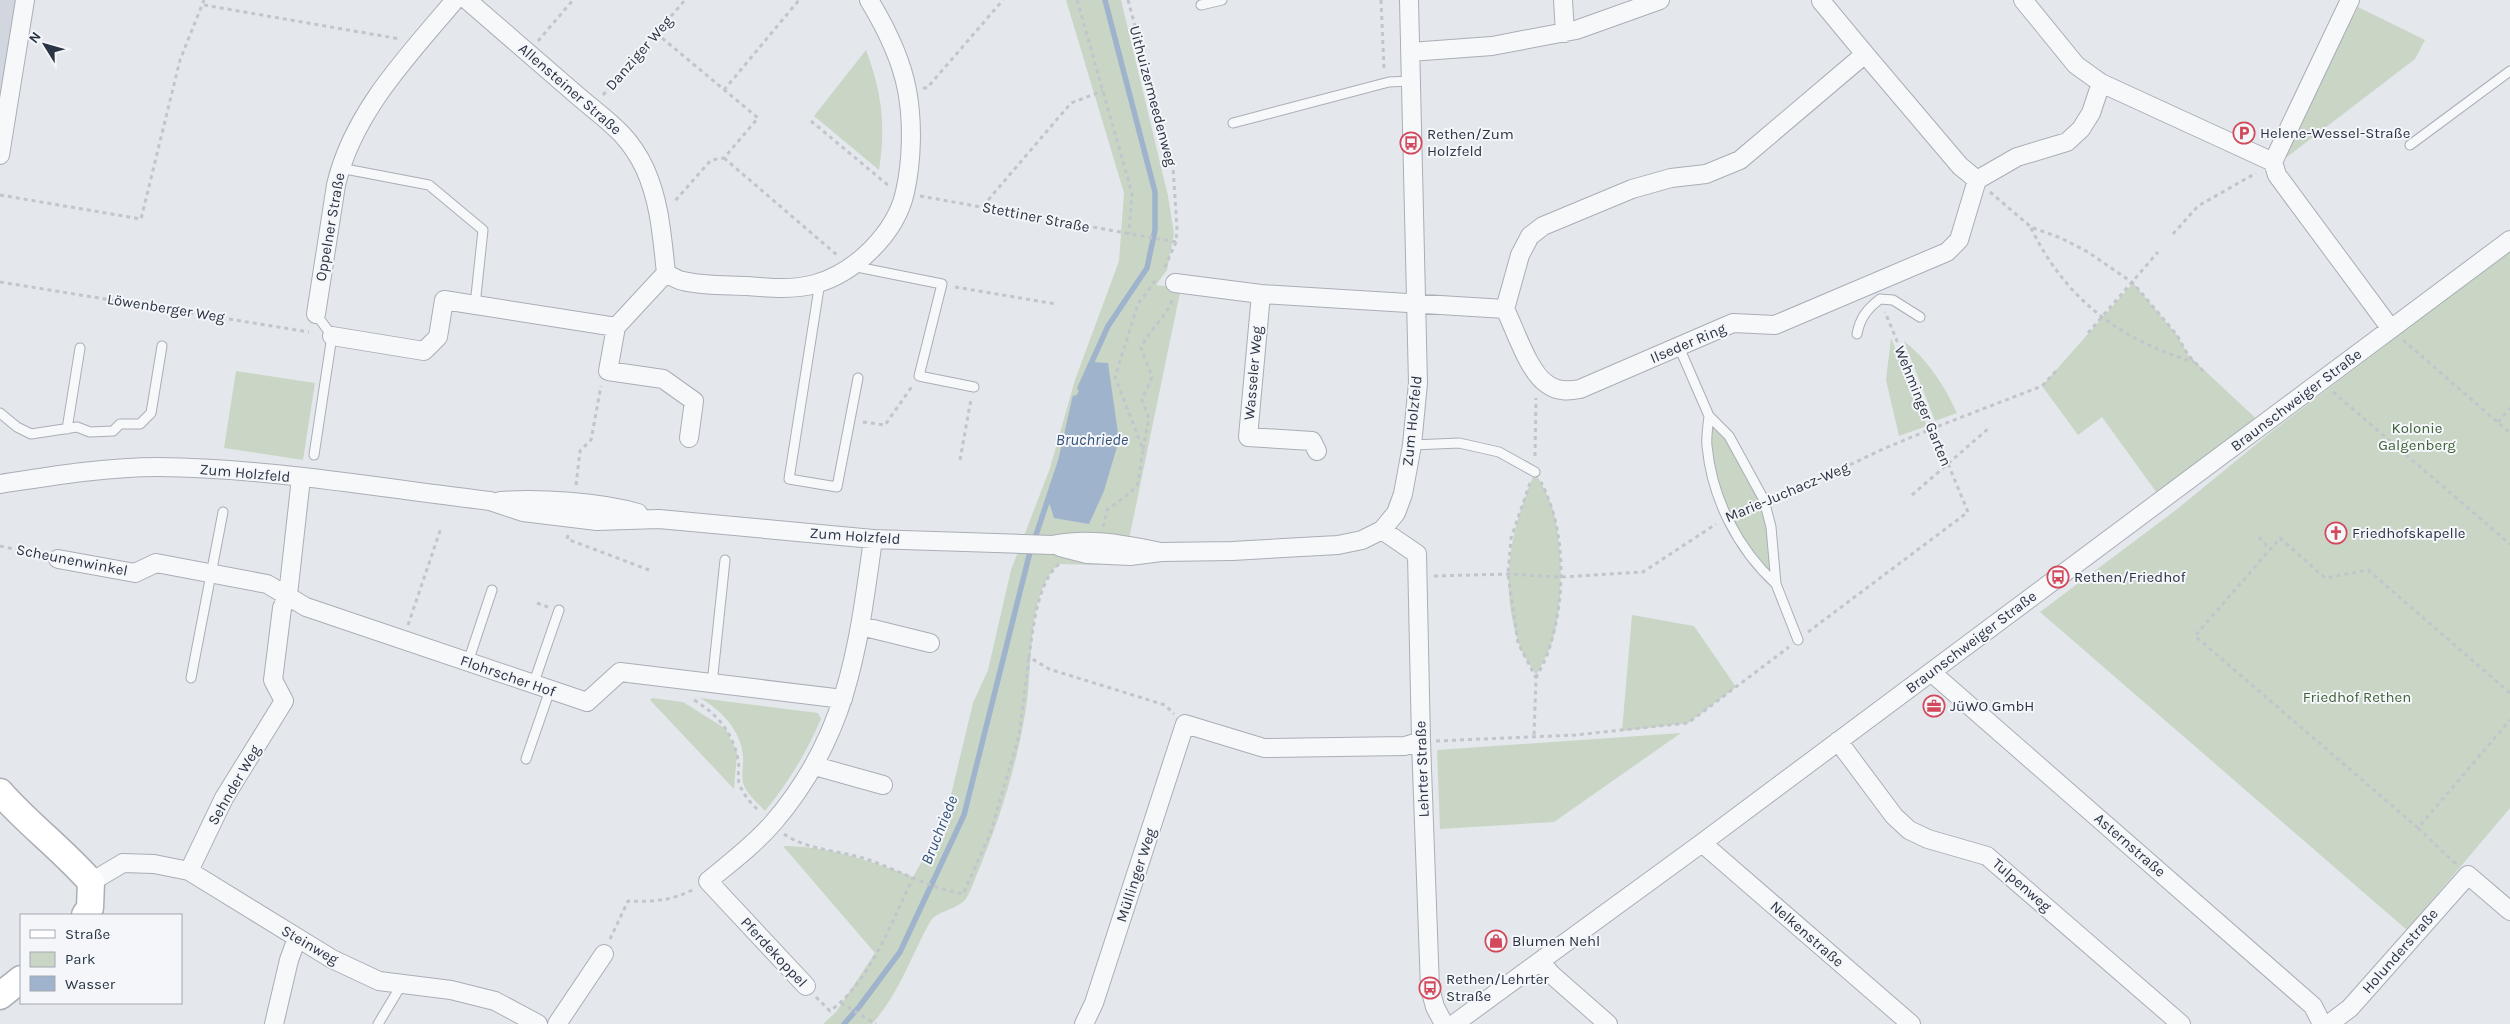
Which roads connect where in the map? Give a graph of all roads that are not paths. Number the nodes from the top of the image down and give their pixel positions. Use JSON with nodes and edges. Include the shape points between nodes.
{"nodes":[{"id":1,"x":25,"y":0,"type":"edge"},
{"id":2,"x":455,"y":0,"type":"edge"},
{"id":3,"x":467,"y":0,"type":"edge"},
{"id":4,"x":869,"y":0,"type":"edge"},
{"id":5,"x":1222,"y":0,"type":"edge"},
{"id":6,"x":1409,"y":0,"type":"edge"},
{"id":7,"x":1563,"y":0,"type":"edge"},
{"id":8,"x":1660,"y":0,"type":"edge"},
{"id":9,"x":2023,"y":0,"type":"edge"},
{"id":10,"x":2350,"y":0,"type":"edge"},
{"id":11,"x":1821,"y":1,"type":"edge"},
{"id":12,"x":1638,"y":4,"type":"edge"},
{"id":13,"x":1201,"y":5,"type":"dead end"},
{"id":14,"x":1565,"y":33,"type":"junction"},
{"id":15,"x":1410,"y":52,"type":"junction"},
{"id":16,"x":1865,"y":54,"type":"junction"},
{"id":17,"x":2510,"y":71,"type":"edge"},
{"id":18,"x":1411,"y":81,"type":"junction"},
{"id":19,"x":2101,"y":83,"type":"junction"},
{"id":20,"x":1233,"y":123,"type":"dead end"},
{"id":21,"x":2410,"y":145,"type":"dead end"},
{"id":22,"x":0,"y":155,"type":"edge"},
{"id":23,"x":2273,"y":162,"type":"junction"},
{"id":24,"x":340,"y":168,"type":"junction"},
{"id":25,"x":1977,"y":180,"type":"junction"},
{"id":26,"x":2510,"y":240,"type":"edge"},
{"id":27,"x":849,"y":268,"type":"junction"},
{"id":28,"x":666,"y":273,"type":"junction"},
{"id":29,"x":820,"y":282,"type":"junction"},
{"id":30,"x":1175,"y":283,"type":"road end"},
{"id":31,"x":1261,"y":294,"type":"junction"},
{"id":32,"x":475,"y":305,"type":"junction"},
{"id":33,"x":1416,"y":305,"type":"junction"},
{"id":34,"x":1506,"y":309,"type":"junction"},
{"id":35,"x":316,"y":314,"type":"joint"},
{"id":36,"x":1920,"y":317,"type":"dead end"},
{"id":37,"x":616,"y":327,"type":"junction"},
{"id":38,"x":2391,"y":329,"type":"junction"},
{"id":39,"x":1857,"y":334,"type":"dead end"},
{"id":40,"x":332,"y":336,"type":"junction"},
{"id":41,"x":162,"y":346,"type":"dead end"},
{"id":42,"x":1680,"y":347,"type":"junction"},
{"id":43,"x":80,"y":348,"type":"dead end"},
{"id":44,"x":858,"y":378,"type":"dead end"},
{"id":45,"x":974,"y":386,"type":"road end"},
{"id":46,"x":0,"y":412,"type":"edge"},
{"id":47,"x":1708,"y":416,"type":"junction"},
{"id":48,"x":67,"y":429,"type":"junction"},
{"id":49,"x":689,"y":438,"type":"dead end"},
{"id":50,"x":1412,"y":445,"type":"junction"},
{"id":51,"x":1317,"y":452,"type":"dead end"},
{"id":52,"x":314,"y":455,"type":"dead end"},
{"id":53,"x":1535,"y":472,"type":"road end"},
{"id":54,"x":301,"y":478,"type":"junction"},
{"id":55,"x":0,"y":484,"type":"edge"},
{"id":56,"x":223,"y":512,"type":"dead end"},
{"id":57,"x":1382,"y":530,"type":"junction"},
{"id":58,"x":872,"y":539,"type":"junction"},
{"id":59,"x":1052,"y":545,"type":"junction"},
{"id":60,"x":1161,"y":552,"type":"junction"},
{"id":61,"x":58,"y":559,"type":"road end"},
{"id":62,"x":725,"y":560,"type":"dead end"},
{"id":63,"x":211,"y":573,"type":"junction"},
{"id":64,"x":1776,"y":584,"type":"junction"},
{"id":65,"x":492,"y":590,"type":"dead end"},
{"id":66,"x":288,"y":595,"type":"junction"},
{"id":67,"x":558,"y":610,"type":"dead end"},
{"id":68,"x":861,"y":626,"type":"junction"},
{"id":69,"x":1798,"y":640,"type":"road end"},
{"id":70,"x":930,"y":643,"type":"dead end"},
{"id":71,"x":468,"y":662,"type":"junction"},
{"id":72,"x":1931,"y":672,"type":"junction"},
{"id":73,"x":191,"y":678,"type":"dead end"},
{"id":74,"x":704,"y":683,"type":"junction"},
{"id":75,"x":533,"y":685,"type":"junction"},
{"id":76,"x":550,"y":690,"type":"junction"},
{"id":77,"x":843,"y":699,"type":"junction"},
{"id":78,"x":1421,"y":741,"type":"junction"},
{"id":79,"x":1838,"y":742,"type":"junction"},
{"id":80,"x":526,"y":759,"type":"dead end"},
{"id":81,"x":815,"y":766,"type":"junction"},
{"id":82,"x":883,"y":784,"type":"dead end"},
{"id":83,"x":0,"y":792,"type":"edge"},
{"id":84,"x":1702,"y":843,"type":"junction"},
{"id":85,"x":189,"y":871,"type":"junction"},
{"id":86,"x":91,"y":882,"type":"junction"},
{"id":87,"x":2510,"y":911,"type":"edge"},
{"id":88,"x":87,"y":914,"type":"edge"},
{"id":89,"x":297,"y":938,"type":"junction"},
{"id":90,"x":604,"y":954,"type":"road end"},
{"id":91,"x":1541,"y":962,"type":"junction"},
{"id":92,"x":20,"y":980,"type":"edge"},
{"id":93,"x":402,"y":984,"type":"junction"},
{"id":94,"x":806,"y":986,"type":"road end"},
{"id":95,"x":0,"y":996,"type":"edge"},
{"id":96,"x":274,"y":1024,"type":"edge"},
{"id":97,"x":378,"y":1024,"type":"edge"},
{"id":98,"x":538,"y":1024,"type":"edge"},
{"id":99,"x":558,"y":1024,"type":"edge"},
{"id":100,"x":1084,"y":1024,"type":"edge"},
{"id":101,"x":1444,"y":1024,"type":"edge"},
{"id":102,"x":1454,"y":1024,"type":"edge"},
{"id":103,"x":1608,"y":1024,"type":"edge"},
{"id":104,"x":1911,"y":1024,"type":"edge"},
{"id":105,"x":2181,"y":1024,"type":"edge"},
{"id":106,"x":2322,"y":1024,"type":"edge"},
{"id":107,"x":2329,"y":1024,"type":"edge"}],
"edges":[{"from":1,"to":22,"type":"street"},
{"from":2,"to":24,"type":"street","name":"Oppelner Straße","via":[[392,75],[357,126]]},
{"from":3,"to":28,"type":"street","name":"Allensteiner Straße","via":[[612,122],[630,143],[645,169],[659,210]]},
{"from":4,"to":27,"type":"street","via":[[897,52],[907,90],[909,149],[904,196],[894,218],[879,240]]},
{"from":5,"to":13,"type":"lane"},
{"from":6,"to":15,"type":"street","name":"Zum Holzfeld"},
{"from":7,"to":14,"type":"street"},
{"from":8,"to":12,"type":"street"},
{"from":9,"to":19,"type":"street","via":[[2076,65]]},
{"from":10,"to":23,"type":"street"},
{"from":11,"to":16,"type":"street"},
{"from":12,"to":14,"type":"street"},
{"from":14,"to":15,"type":"street","via":[[1492,46]]},
{"from":15,"to":18,"type":"street","name":"Zum Holzfeld"},
{"from":16,"to":25,"type":"street","via":[[1960,166]]},
{"from":16,"to":34,"type":"street","via":[[1740,160],[1706,174],[1671,178],[1632,189],[1542,226],[1530,236],[1520,255]]},
{"from":17,"to":21,"type":"lane"},
{"from":18,"to":20,"type":"lane","via":[[1389,82]]},
{"from":18,"to":33,"type":"street","name":"Zum Holzfeld"},
{"from":19,"to":23,"type":"street"},
{"from":19,"to":25,"type":"street","via":[[2081,129],[2067,142],[2017,156]]},
{"from":23,"to":38,"type":"street","via":[[2277,175]]},
{"from":24,"to":32,"type":"lane","via":[[429,184],[484,230]]},
{"from":24,"to":35,"type":"street","name":"Oppelner Straße"},
{"from":25,"to":42,"type":"street","name":"Ilseder Ring","via":[[1958,240],[1947,252],[1775,325],[1733,323]]},
{"from":26,"to":38,"type":"street","name":"Braunschweiger Straße"},
{"from":27,"to":29,"type":"street"},
{"from":27,"to":45,"type":"lane","via":[[942,284],[919,376]]},
{"from":28,"to":29,"type":"street","via":[[682,281],[780,288]]},
{"from":28,"to":37,"type":"street"},
{"from":29,"to":44,"type":"lane","via":[[790,479],[837,487]]},
{"from":30,"to":31,"type":"street"},
{"from":31,"to":33,"type":"street"},
{"from":31,"to":51,"type":"street","name":"Wasseler Weg","via":[[1248,437],[1312,442]]},
{"from":32,"to":37,"type":"street"},
{"from":32,"to":40,"type":"street","via":[[444,300],[438,337],[424,351]]},
{"from":33,"to":34,"type":"street"},
{"from":33,"to":50,"type":"street","name":"Zum Holzfeld","via":[[1418,382]]},
{"from":34,"to":42,"type":"street","name":"Ilseder Ring","via":[[1533,368],[1546,384],[1564,391],[1580,389]]},
{"from":35,"to":40,"type":"lane","name":"Oppelner Straße"},
{"from":36,"to":39,"type":"lane","via":[[1893,300],[1880,299],[1868,308]]},
{"from":37,"to":49,"type":"street","via":[[608,371],[663,379],[694,401]]},
{"from":38,"to":72,"type":"street","name":"Braunschweiger Straße"},
{"from":40,"to":52,"type":"lane"},
{"from":41,"to":48,"type":"lane","via":[[151,413],[140,424],[120,424],[113,431]]},
{"from":42,"to":47,"type":"lane"},
{"from":43,"to":48,"type":"lane"},
{"from":46,"to":48,"type":"lane","via":[[31,434]]},
{"from":47,"to":64,"type":"lane","via":[[1729,436],[1764,500],[1771,527]]},
{"from":47,"to":64,"type":"lane","via":[[1707,446],[1726,517],[1757,567]]},
{"from":50,"to":53,"type":"lane","via":[[1467,444],[1499,452]]},
{"from":50,"to":57,"type":"street","name":"Zum Holzfeld","via":[[1400,503]]},
{"from":54,"to":55,"type":"street","name":"Zum Holzfeld","via":[[230,470],[157,467]]},
{"from":54,"to":58,"type":"street","name":"Zum Holzfeld","via":[[490,502],[523,512],[571,518],[659,520]]},
{"from":54,"to":66,"type":"street"},
{"from":56,"to":63,"type":"lane"},
{"from":57,"to":60,"type":"street","name":"Zum Holzfeld","via":[[1362,540],[1338,545]]},
{"from":57,"to":78,"type":"street","name":"Lehrter Straße","via":[[1417,554]]},
{"from":58,"to":59,"type":"street","name":"Zum Holzfeld"},
{"from":58,"to":68,"type":"street"},
{"from":59,"to":60,"type":"street","name":"Zum Holzfeld","via":[[1072,540]]},
{"from":59,"to":60,"type":"street","name":"Zum Holzfeld","via":[[1087,554],[1130,556]]},
{"from":61,"to":63,"type":"street","name":"Scheunenwinkel","via":[[135,573],[156,563]]},
{"from":62,"to":74,"type":"lane"},
{"from":63,"to":66,"type":"street","name":"Scheunenwinkel","via":[[266,584]]},
{"from":63,"to":73,"type":"lane"},
{"from":64,"to":69,"type":"lane"},
{"from":65,"to":71,"type":"lane"},
{"from":66,"to":71,"type":"street","name":"Flohrscher Hof","via":[[306,607]]},
{"from":66,"to":85,"type":"street","name":"Sehnder Weg","via":[[282,608],[273,680],[284,700],[224,798]]},
{"from":67,"to":75,"type":"lane"},
{"from":68,"to":70,"type":"street"},
{"from":68,"to":77,"type":"street","via":[[854,665]]},
{"from":71,"to":75,"type":"street","name":"Flohrscher Hof"},
{"from":72,"to":79,"type":"street","name":"Braunschweiger Straße"},
{"from":72,"to":106,"type":"street","name":"Asternstraße","via":[[2313,1006]]},
{"from":74,"to":76,"type":"street","name":"Flohrscher Hof","via":[[620,672],[587,702]]},
{"from":74,"to":77,"type":"street","name":"Flohrscher Hof"},
{"from":75,"to":76,"type":"street","name":"Flohrscher Hof"},
{"from":76,"to":80,"type":"lane"},
{"from":77,"to":81,"type":"street","via":[[832,733]]},
{"from":78,"to":100,"type":"street","name":"Müllinger Weg","via":[[1405,746],[1264,748],[1185,724],[1094,1003]]},
{"from":78,"to":101,"type":"street","name":"Lehrter Straße","via":[[1430,988]]},
{"from":79,"to":84,"type":"street","name":"Braunschweiger Straße"},
{"from":79,"to":105,"type":"street","name":"Tulpenweg","via":[[1894,816],[1909,830],[1928,839],[1988,856]]},
{"from":81,"to":82,"type":"street"},
{"from":81,"to":94,"type":"street","name":"Pferdekoppel","via":[[772,825],[708,881]]},
{"from":83,"to":86,"type":"street"},
{"from":84,"to":91,"type":"street","name":"Braunschweiger Straße"},
{"from":84,"to":104,"type":"street","name":"Nelkenstraße"},
{"from":85,"to":86,"type":"street","name":"Steinweg","via":[[154,864],[123,863]]},
{"from":85,"to":89,"type":"street","name":"Steinweg"},
{"from":86,"to":88,"type":"street","via":[[90,908]]},
{"from":87,"to":107,"type":"street","name":"Holunderstraße","via":[[2468,875],[2350,1008]]},
{"from":89,"to":93,"type":"street","name":"Steinweg","via":[[379,982]]},
{"from":89,"to":96,"type":"street"},
{"from":90,"to":99,"type":"street"},
{"from":91,"to":102,"type":"street","name":"Braunschweiger Straße"},
{"from":91,"to":103,"type":"street"},
{"from":92,"to":95,"type":"street"},
{"from":93,"to":97,"type":"lane"},
{"from":93,"to":98,"type":"street","name":"Steinweg","via":[[451,990],[495,1001]]}]}
